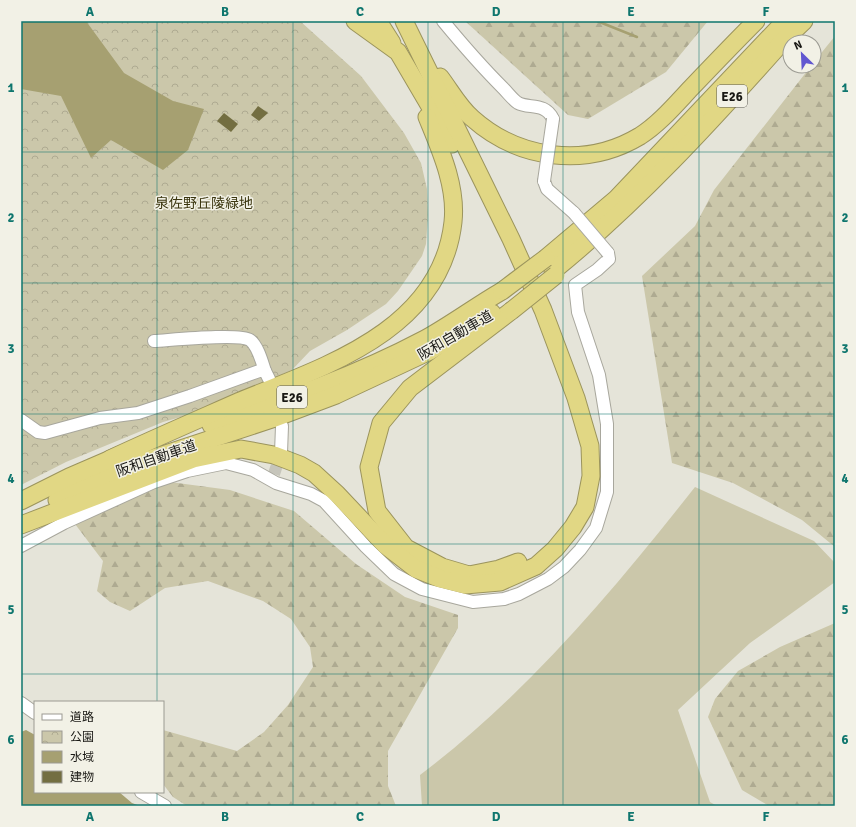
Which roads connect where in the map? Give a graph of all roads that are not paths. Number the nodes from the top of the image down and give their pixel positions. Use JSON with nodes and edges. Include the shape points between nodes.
{"nodes":[{"id":1,"x":355,"y":21,"type":"edge"},
{"id":2,"x":378,"y":21,"type":"edge"},
{"id":3,"x":404,"y":21,"type":"edge"},
{"id":4,"x":443,"y":21,"type":"edge"},
{"id":5,"x":756,"y":21,"type":"edge"},
{"id":6,"x":786,"y":21,"type":"edge"},
{"id":7,"x":804,"y":21,"type":"edge"},
{"id":8,"x":402,"y":58,"type":"junction"},
{"id":9,"x":660,"y":165,"type":"junction"},
{"id":10,"x":552,"y":268,"type":"junction"},
{"id":11,"x":508,"y":301,"type":"junction"},
{"id":12,"x":154,"y":341,"type":"dead end"},
{"id":13,"x":21,"y":420,"type":"edge"},
{"id":14,"x":282,"y":426,"type":"dead end"},
{"id":15,"x":281,"y":453,"type":"tunnel mouth"},
{"id":16,"x":110,"y":459,"type":"junction"},
{"id":17,"x":78,"y":488,"type":"junction"},
{"id":18,"x":21,"y":501,"type":"edge"},
{"id":19,"x":21,"y":518,"type":"edge"},
{"id":20,"x":21,"y":525,"type":"edge"},
{"id":21,"x":21,"y":546,"type":"edge"},
{"id":22,"x":21,"y":703,"type":"edge"},
{"id":23,"x":34,"y":712,"type":"edge"},
{"id":24,"x":143,"y":793,"type":"edge"},
{"id":25,"x":165,"y":806,"type":"edge"}],
"edges":[{"from":1,"to":8,"type":"highway"},
{"from":2,"to":8,"type":"highway"},
{"from":3,"to":5,"type":"highway","via":[[438,75],[470,116],[490,133],[535,153],[581,157],[605,152],[640,136],[664,117]]},
{"from":3,"to":17,"type":"highway","via":[[511,239],[543,310],[576,398],[590,446],[591,476],[585,507],[573,527],[555,549],[536,566],[500,582],[465,585],[416,569],[385,545],[314,473],[274,455],[241,449]]},
{"from":4,"to":21,"type":"street","bridge":true,"via":[[475,59],[519,104],[532,105],[550,114],[553,119],[544,181],[547,189],[574,213],[608,253],[609,259],[604,264],[574,285],[578,312],[599,375],[607,424],[606,492],[596,528],[580,550],[548,579],[504,599],[473,602],[422,589],[394,574],[324,501],[273,477],[226,463],[187,471],[154,482],[64,522]]},
{"from":6,"to":9,"type":"highway","name":"阪和自動車道","number":"E26"},
{"from":7,"to":9,"type":"highway","name":"阪和自動車道","number":"E26"},
{"from":8,"to":11,"type":"highway","via":[[443,127],[508,256],[536,324],[578,441],[581,481],[578,494],[558,535],[528,558],[499,569],[469,575],[442,567],[406,548],[377,512],[369,467],[381,423],[410,388]]},
{"from":8,"to":16,"type":"highway","via":[[440,150],[452,205],[453,221],[444,260],[424,295],[412,309],[378,337],[350,352]]},
{"from":9,"to":10,"type":"highway","name":"阪和自動車道","number":"E26","via":[[616,199]]},
{"from":9,"to":10,"type":"highway","name":"阪和自動車道","number":"E26","via":[[644,190],[574,254]]},
{"from":10,"to":11,"type":"highway","name":"阪和自動車道","number":"E26","bridge":true},
{"from":10,"to":11,"type":"highway","bridge":true},
{"from":11,"to":16,"type":"highway","name":"阪和自動車道","number":"E26","via":[[361,370],[278,402]]},
{"from":11,"to":17,"type":"highway","name":"阪和自動車道","number":"E26","via":[[430,351],[336,395],[132,465]]},
{"from":12,"to":13,"type":"street","via":[[246,339],[252,341],[267,375],[262,370],[138,413],[100,418],[53,432],[38,432]]},
{"from":14,"to":15,"type":"street"},
{"from":16,"to":17,"type":"highway","name":"阪和自動車道","number":"E26"},
{"from":17,"to":18,"type":"highway","name":"阪和自動車道","number":"E26"},
{"from":17,"to":19,"type":"highway","name":"阪和自動車道","number":"E26"},
{"from":17,"to":20,"type":"highway"},
{"from":22,"to":23,"type":"street"},
{"from":24,"to":25,"type":"street"}]}
